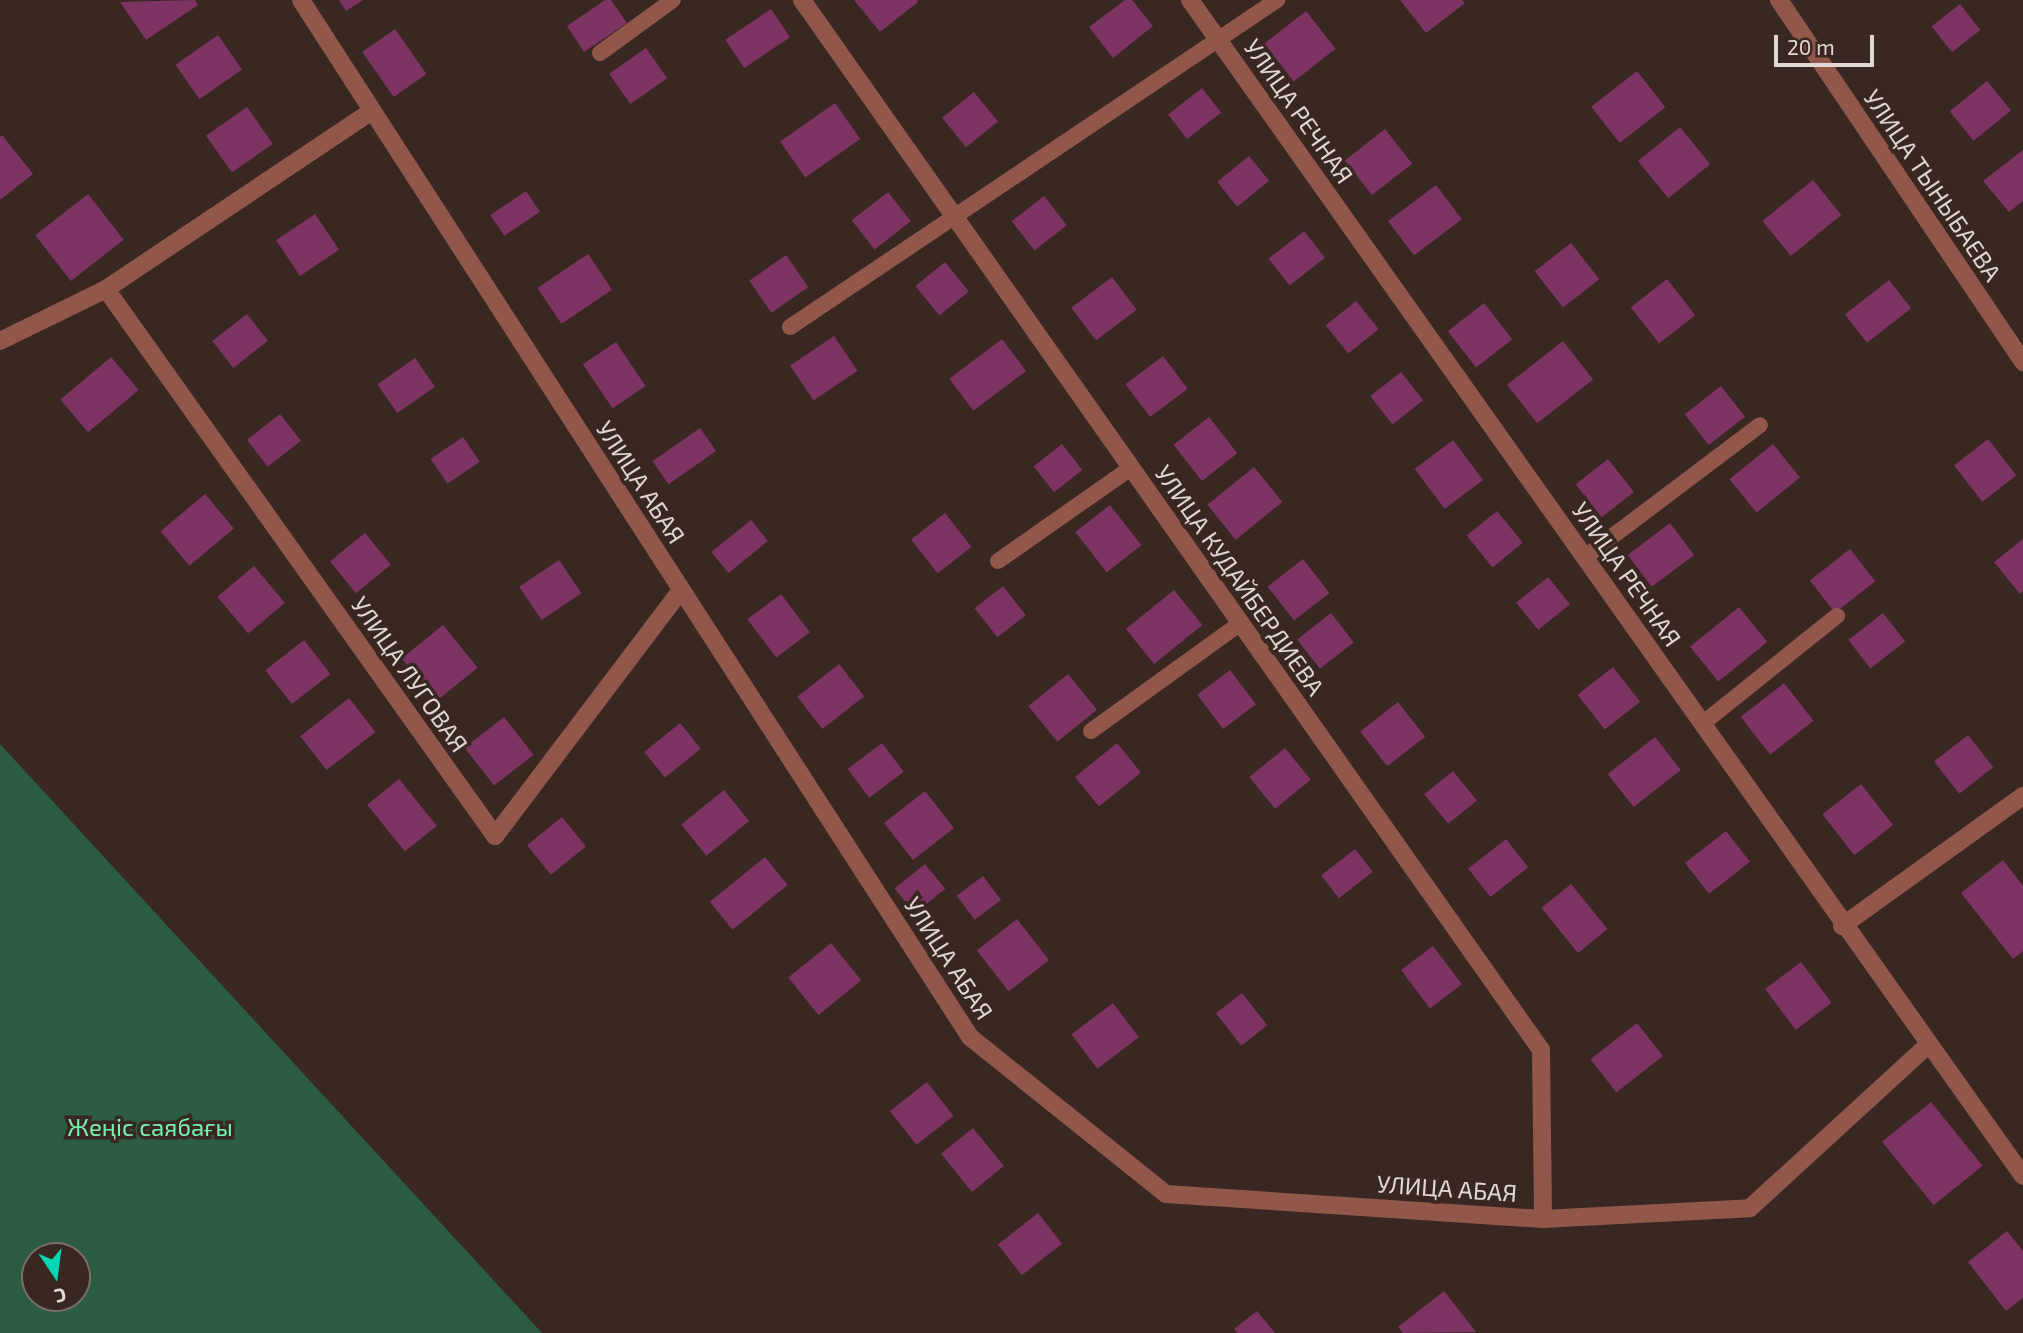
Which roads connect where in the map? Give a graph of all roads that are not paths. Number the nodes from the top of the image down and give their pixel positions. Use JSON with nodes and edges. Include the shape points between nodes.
{"nodes":[{"id":1,"x":301,"y":0,"type":"edge"},
{"id":2,"x":673,"y":0,"type":"edge"},
{"id":3,"x":803,"y":0,"type":"edge"},
{"id":4,"x":1191,"y":0,"type":"edge"},
{"id":5,"x":1277,"y":0,"type":"edge"},
{"id":6,"x":1779,"y":0,"type":"edge"},
{"id":7,"x":1218,"y":39,"type":"junction"},
{"id":8,"x":600,"y":53,"type":"dead end"},
{"id":9,"x":372,"y":111,"type":"junction"},
{"id":10,"x":954,"y":216,"type":"junction"},
{"id":11,"x":106,"y":289,"type":"junction"},
{"id":12,"x":790,"y":327,"type":"dead end"},
{"id":13,"x":0,"y":341,"type":"edge"},
{"id":14,"x":2023,"y":362,"type":"edge"},
{"id":15,"x":1760,"y":425,"type":"dead end"},
{"id":16,"x":1131,"y":468,"type":"junction"},
{"id":17,"x":1585,"y":557,"type":"junction"},
{"id":18,"x":998,"y":561,"type":"dead end"},
{"id":19,"x":681,"y":590,"type":"junction"},
{"id":20,"x":1837,"y":616,"type":"dead end"},
{"id":21,"x":1241,"y":623,"type":"junction"},
{"id":22,"x":1702,"y":724,"type":"junction"},
{"id":23,"x":1091,"y":731,"type":"dead end"},
{"id":24,"x":2023,"y":796,"type":"edge"},
{"id":25,"x":1842,"y":926,"type":"junction"},
{"id":26,"x":1929,"y":1044,"type":"junction"},
{"id":27,"x":2023,"y":1177,"type":"edge"},
{"id":28,"x":1543,"y":1219,"type":"junction"}],
"edges":[{"from":1,"to":9,"type":"street","name":"УЛИЦА АБАЯ"},
{"from":2,"to":8,"type":"lane"},
{"from":3,"to":10,"type":"street","name":"УЛИЦА КУДАЙБЕРДИЕВА"},
{"from":4,"to":7,"type":"street","name":"УЛИЦА РЕЧНАЯ"},
{"from":5,"to":7,"type":"lane"},
{"from":6,"to":14,"type":"street","name":"УЛИЦА ТЫНЫБАЕВА"},
{"from":7,"to":10,"type":"lane"},
{"from":7,"to":17,"type":"street","name":"УЛИЦА РЕЧНАЯ"},
{"from":9,"to":11,"type":"street"},
{"from":9,"to":19,"type":"street","name":"УЛИЦА АБАЯ"},
{"from":10,"to":12,"type":"lane"},
{"from":10,"to":16,"type":"street","name":"УЛИЦА КУДАЙБЕРДИЕВА"},
{"from":11,"to":13,"type":"street"},
{"from":11,"to":19,"type":"street","name":"УЛИЦА ЛУГОВАЯ","via":[[495,836]]},
{"from":15,"to":17,"type":"lane"},
{"from":16,"to":18,"type":"lane"},
{"from":16,"to":21,"type":"street","name":"УЛИЦА КУДАЙБЕРДИЕВА"},
{"from":17,"to":22,"type":"street","name":"УЛИЦА РЕЧНАЯ"},
{"from":19,"to":28,"type":"street","name":"УЛИЦА АБАЯ","via":[[970,1037],[1166,1194]]},
{"from":20,"to":22,"type":"lane"},
{"from":21,"to":23,"type":"lane"},
{"from":21,"to":28,"type":"street","name":"УЛИЦА КУДАЙБЕРДИЕВА","via":[[1541,1050]]},
{"from":22,"to":25,"type":"street","name":"УЛИЦА РЕЧНАЯ"},
{"from":24,"to":25,"type":"street"},
{"from":25,"to":26,"type":"street","name":"УЛИЦА РЕЧНАЯ"},
{"from":26,"to":27,"type":"street","name":"УЛИЦА РЕЧНАЯ"},
{"from":26,"to":28,"type":"street","name":"УЛИЦА АБАЯ","via":[[1750,1208]]}]}
